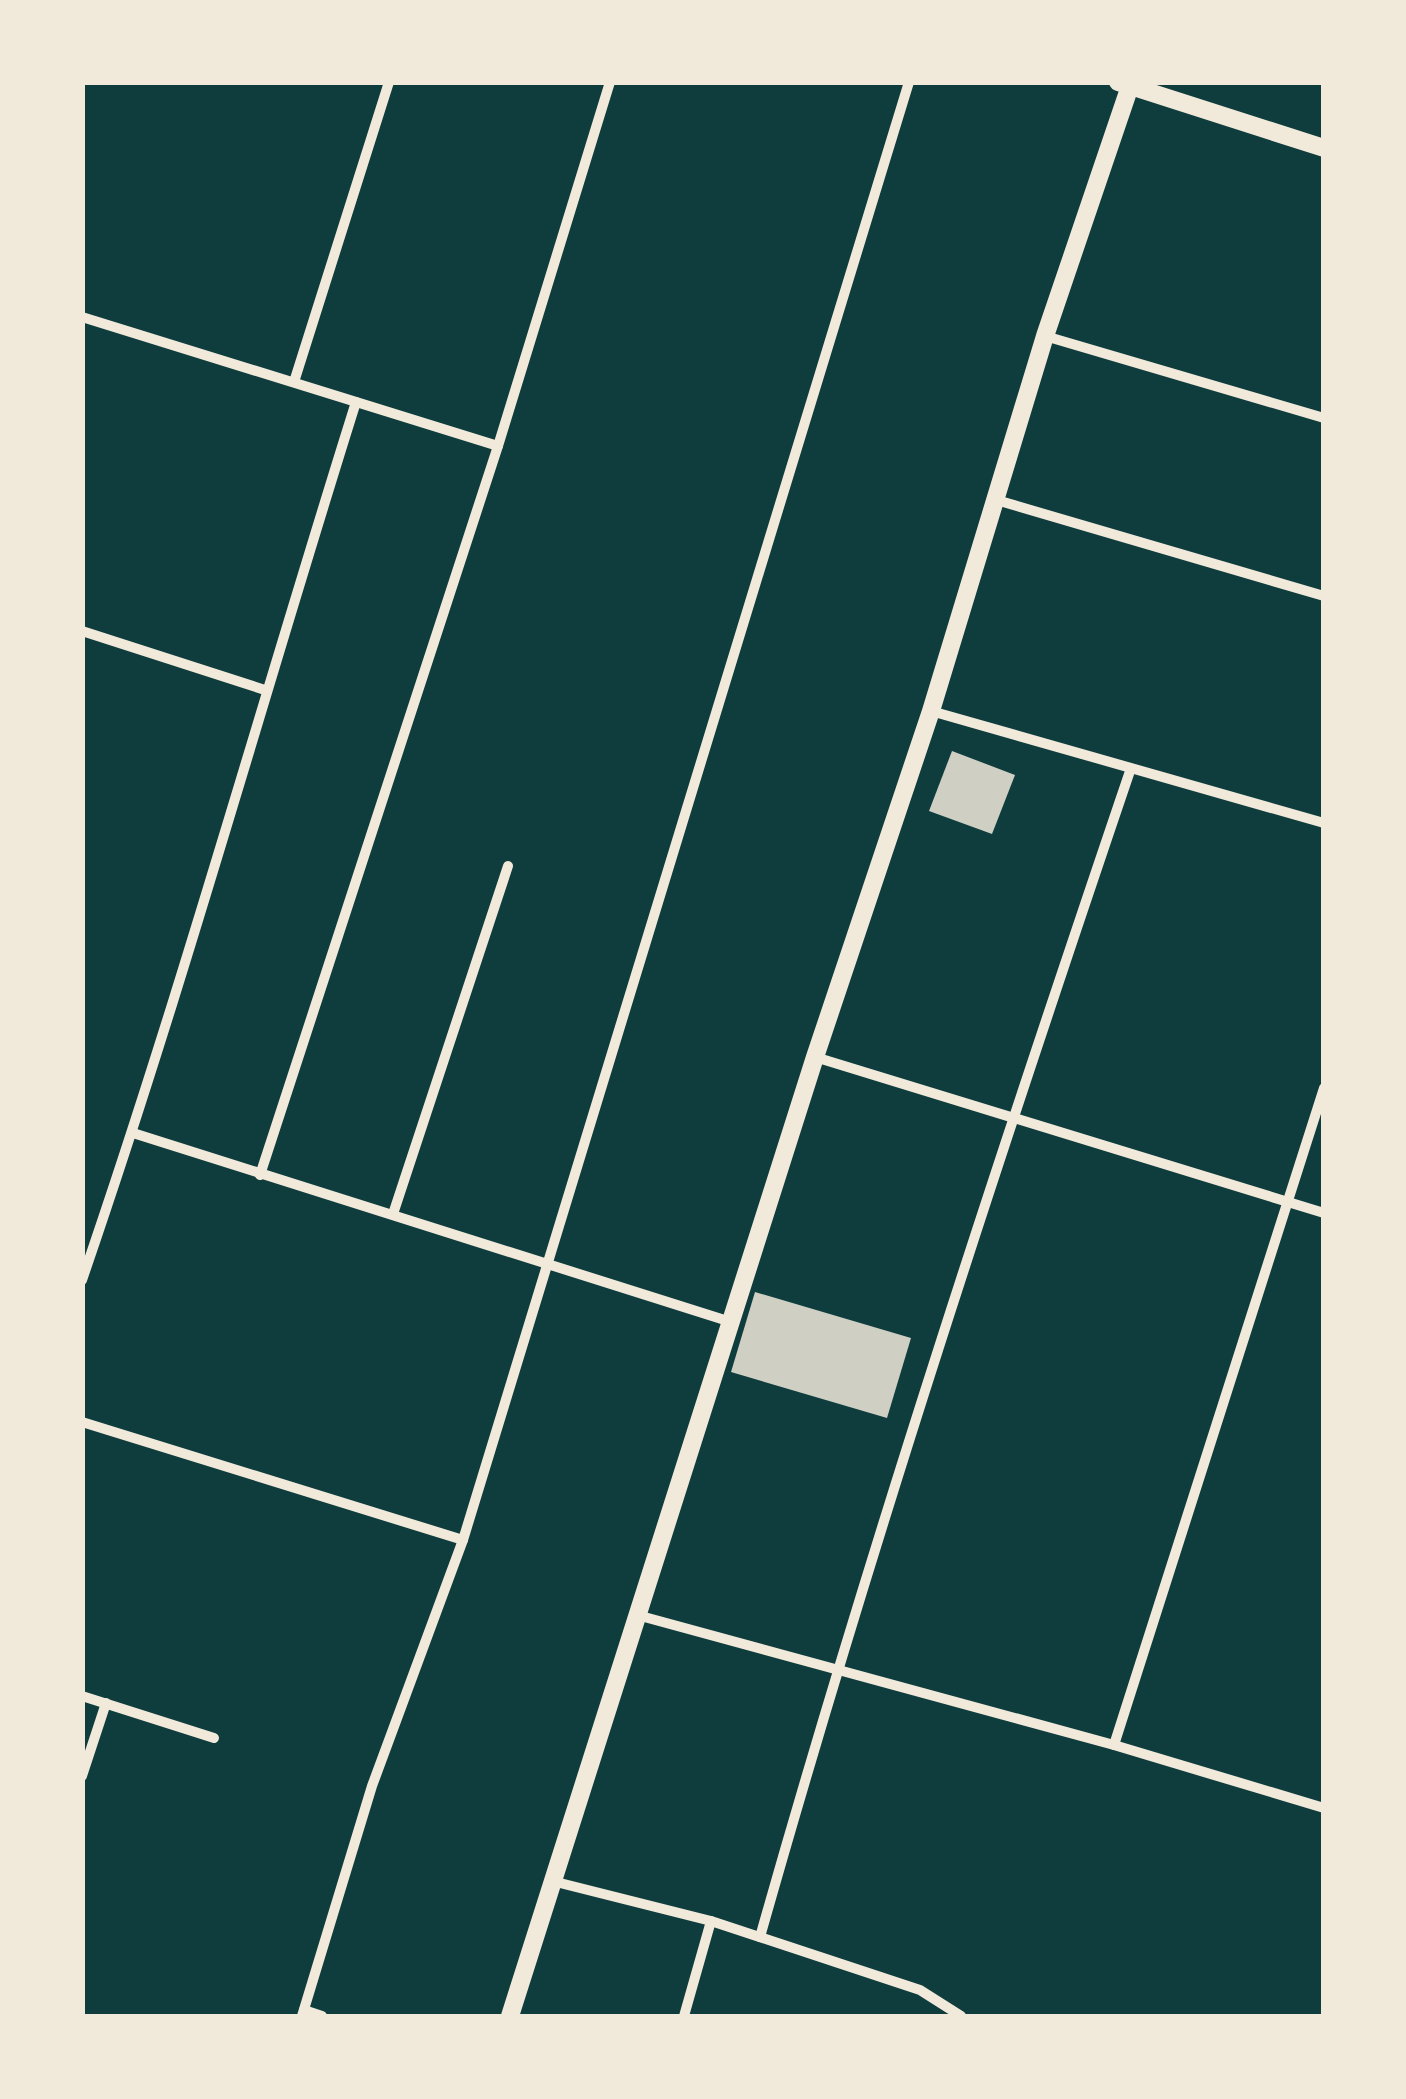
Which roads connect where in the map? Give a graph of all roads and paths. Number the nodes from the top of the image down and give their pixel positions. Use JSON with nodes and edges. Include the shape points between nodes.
{"nodes":[{"id":1,"x":389,"y":82,"type":"edge"},
{"id":2,"x":610,"y":82,"type":"edge"},
{"id":3,"x":909,"y":82,"type":"edge"},
{"id":4,"x":1134,"y":85,"type":"edge"},
{"id":5,"x":1324,"y":148,"type":"edge"},
{"id":6,"x":82,"y":317,"type":"edge"},
{"id":7,"x":1046,"y":336,"type":"junction"},
{"id":8,"x":294,"y":382,"type":"junction"},
{"id":9,"x":356,"y":402,"type":"junction"},
{"id":10,"x":1324,"y":418,"type":"edge"},
{"id":11,"x":498,"y":446,"type":"junction"},
{"id":12,"x":994,"y":499,"type":"junction"},
{"id":13,"x":1324,"y":596,"type":"edge"},
{"id":14,"x":82,"y":630,"type":"edge"},
{"id":15,"x":265,"y":690,"type":"junction"},
{"id":16,"x":931,"y":712,"type":"junction"},
{"id":17,"x":1130,"y":770,"type":"junction"},
{"id":18,"x":1324,"y":823,"type":"edge"},
{"id":19,"x":508,"y":866,"type":"dead end"},
{"id":20,"x":815,"y":1057,"type":"junction"},
{"id":21,"x":1324,"y":1088,"type":"edge"},
{"id":22,"x":1012,"y":1118,"type":"junction"},
{"id":23,"x":133,"y":1133,"type":"junction"},
{"id":24,"x":260,"y":1175,"type":"junction"},
{"id":25,"x":1285,"y":1202,"type":"junction"},
{"id":26,"x":1324,"y":1213,"type":"edge"},
{"id":27,"x":393,"y":1214,"type":"junction"},
{"id":28,"x":545,"y":1265,"type":"junction"},
{"id":29,"x":82,"y":1280,"type":"edge"},
{"id":30,"x":731,"y":1322,"type":"junction"},
{"id":31,"x":82,"y":1422,"type":"edge"},
{"id":32,"x":462,"y":1540,"type":"junction"},
{"id":33,"x":638,"y":1615,"type":"junction"},
{"id":34,"x":836,"y":1668,"type":"junction"},
{"id":35,"x":82,"y":1696,"type":"edge"},
{"id":36,"x":106,"y":1703,"type":"junction"},
{"id":37,"x":214,"y":1738,"type":"dead end"},
{"id":38,"x":1114,"y":1745,"type":"junction"},
{"id":39,"x":82,"y":1776,"type":"edge"},
{"id":40,"x":1324,"y":1808,"type":"edge"},
{"id":41,"x":552,"y":1882,"type":"junction"},
{"id":42,"x":711,"y":1921,"type":"junction"},
{"id":43,"x":760,"y":1938,"type":"junction"},
{"id":44,"x":303,"y":2014,"type":"edge"},
{"id":45,"x":322,"y":2016,"type":"edge"},
{"id":46,"x":510,"y":2016,"type":"edge"},
{"id":47,"x":684,"y":2016,"type":"edge"},
{"id":48,"x":961,"y":2016,"type":"edge"}],
"edges":[{"from":1,"to":8,"type":"street"},
{"from":2,"to":11,"type":"street"},
{"from":3,"to":28,"type":"street"},
{"from":4,"to":5,"type":"street"},
{"from":4,"to":7,"type":"street"},
{"from":6,"to":8,"type":"street"},
{"from":7,"to":10,"type":"street"},
{"from":7,"to":12,"type":"street"},
{"from":8,"to":9,"type":"street"},
{"from":9,"to":11,"type":"street"},
{"from":9,"to":15,"type":"street"},
{"from":11,"to":24,"type":"street"},
{"from":12,"to":13,"type":"street"},
{"from":12,"to":16,"type":"street"},
{"from":14,"to":15,"type":"street"},
{"from":15,"to":23,"type":"street"},
{"from":16,"to":17,"type":"street"},
{"from":16,"to":20,"type":"street"},
{"from":17,"to":18,"type":"street"},
{"from":17,"to":22,"type":"street"},
{"from":19,"to":27,"type":"street"},
{"from":20,"to":22,"type":"street"},
{"from":20,"to":30,"type":"street"},
{"from":21,"to":25,"type":"street"},
{"from":22,"to":25,"type":"street"},
{"from":22,"to":34,"type":"street"},
{"from":23,"to":24,"type":"street"},
{"from":23,"to":29,"type":"street"},
{"from":24,"to":27,"type":"street"},
{"from":25,"to":26,"type":"street"},
{"from":25,"to":38,"type":"street"},
{"from":27,"to":28,"type":"street"},
{"from":28,"to":30,"type":"street"},
{"from":28,"to":32,"type":"street"},
{"from":30,"to":33,"type":"street"},
{"from":31,"to":32,"type":"street"},
{"from":32,"to":44,"type":"street","via":[[372,1786]]},
{"from":33,"to":34,"type":"street"},
{"from":33,"to":41,"type":"street"},
{"from":34,"to":38,"type":"street"},
{"from":34,"to":43,"type":"street"},
{"from":35,"to":36,"type":"street"},
{"from":36,"to":37,"type":"street"},
{"from":36,"to":39,"type":"street"},
{"from":38,"to":40,"type":"street"},
{"from":41,"to":42,"type":"street"},
{"from":41,"to":46,"type":"street"},
{"from":42,"to":43,"type":"street"},
{"from":42,"to":47,"type":"street"},
{"from":43,"to":48,"type":"street","via":[[920,1990]]},
{"from":44,"to":45,"type":"street"}]}
